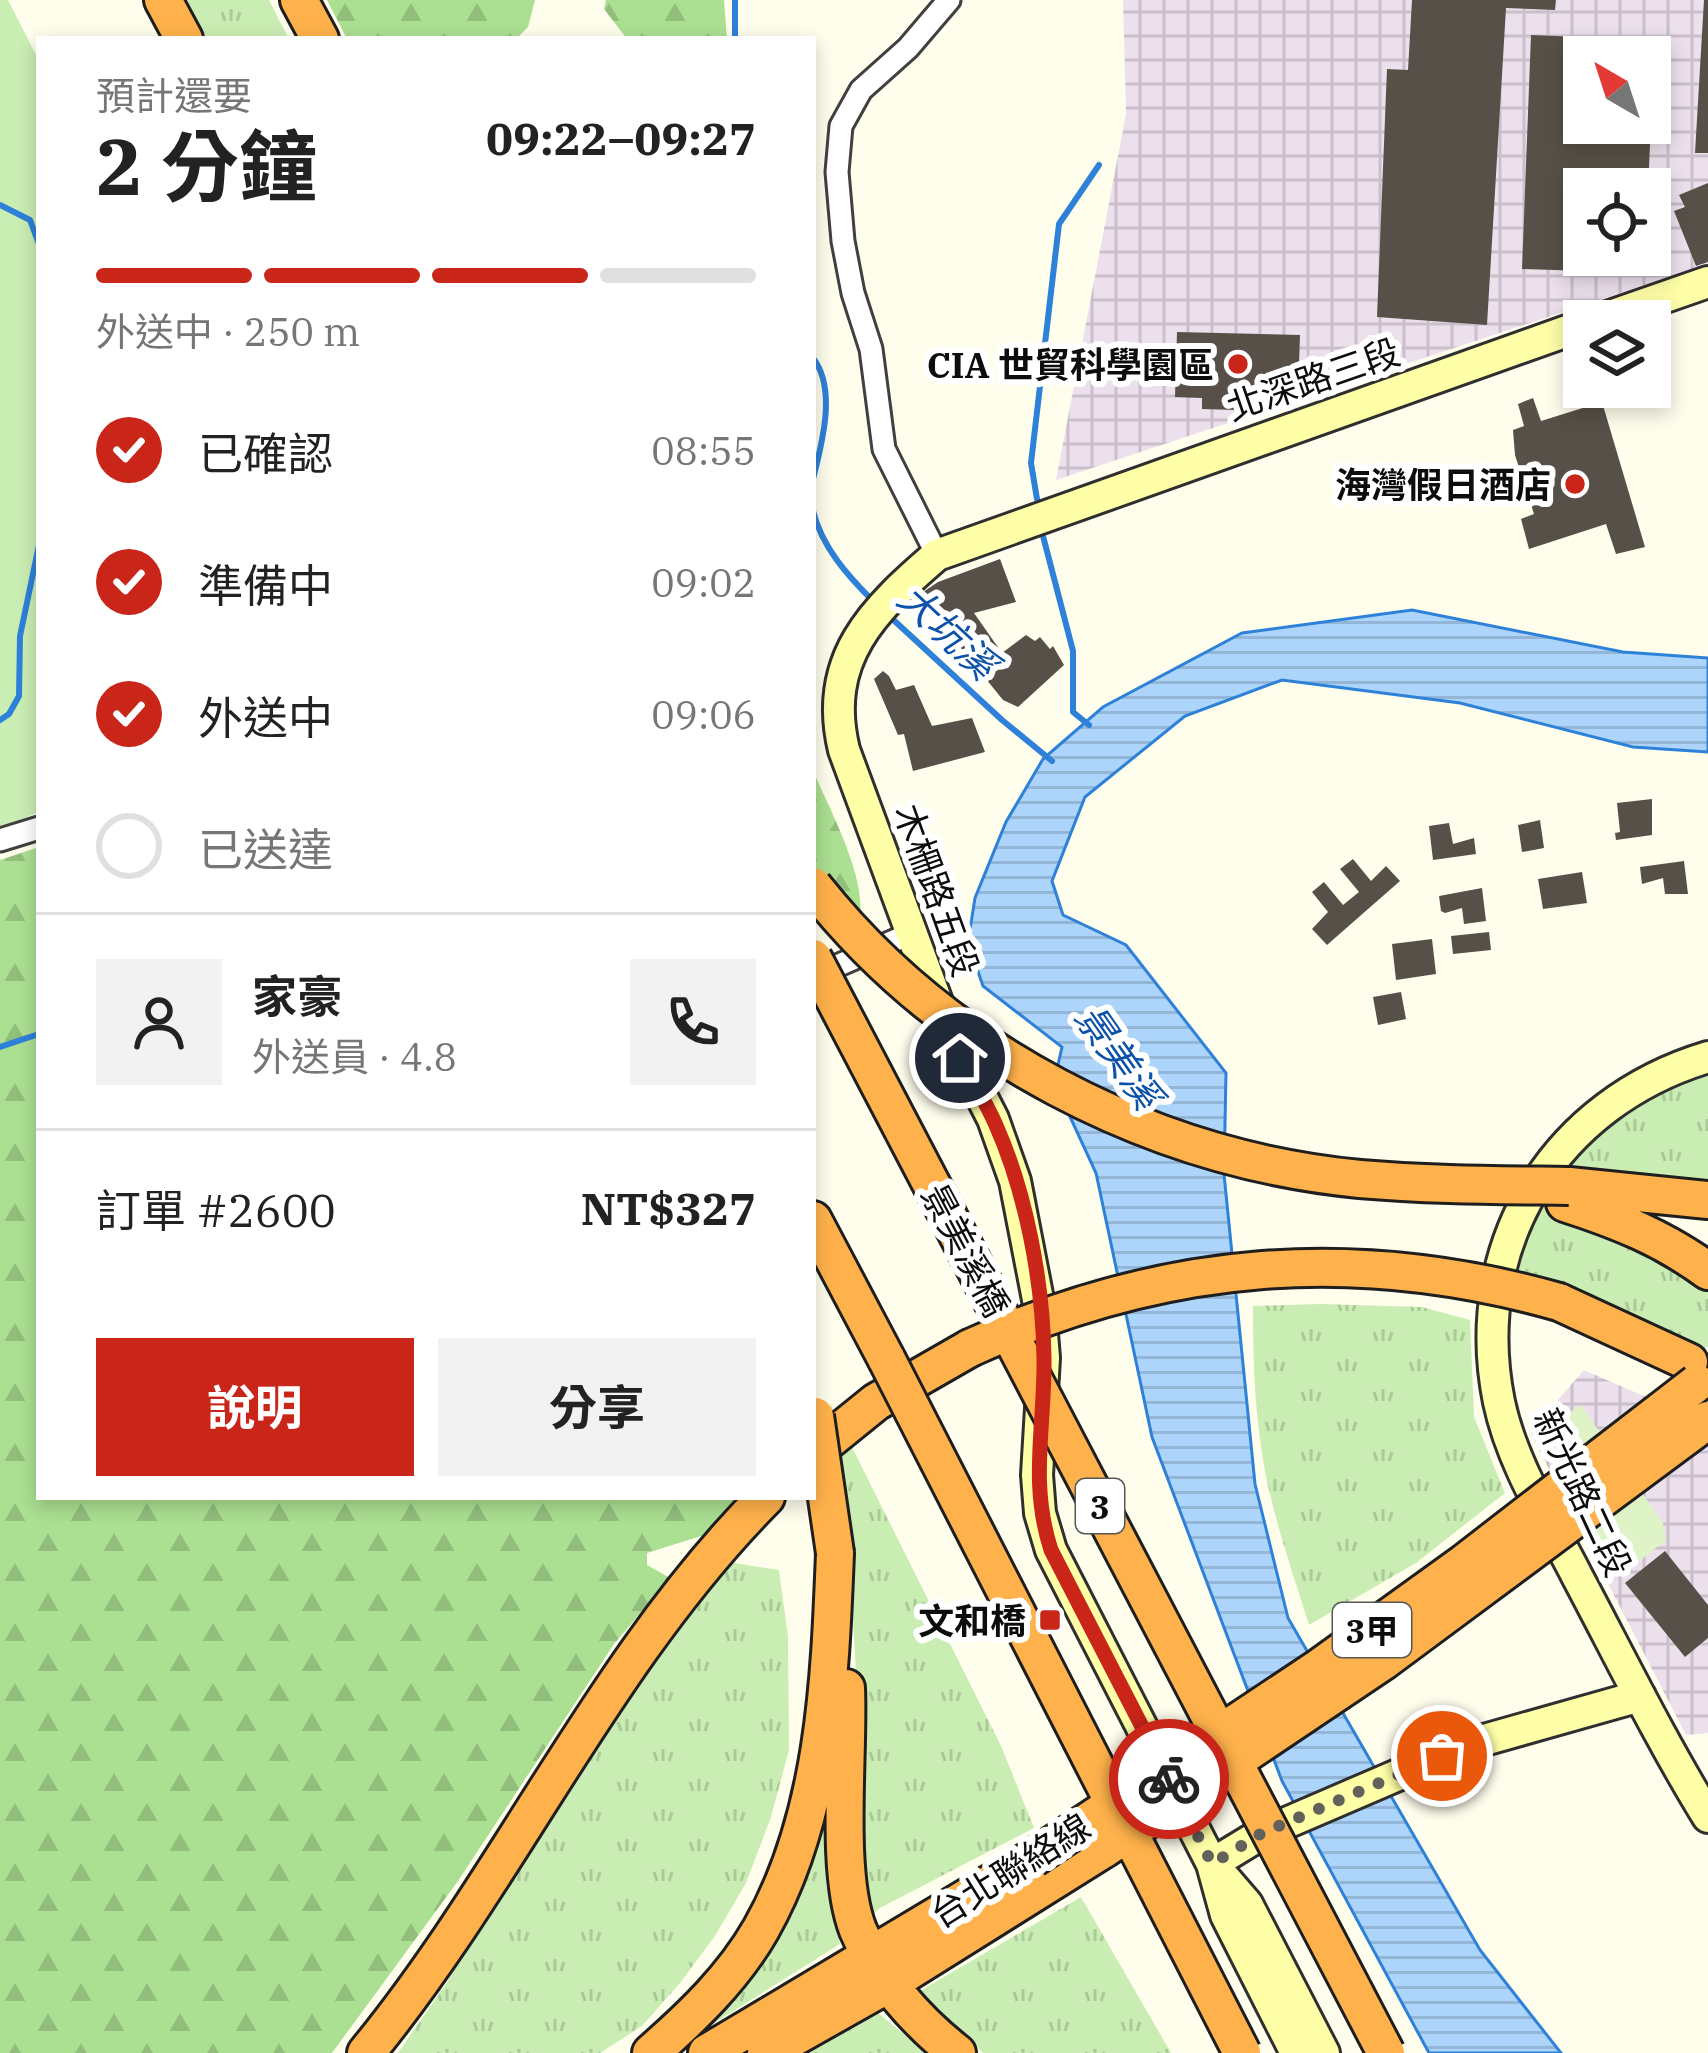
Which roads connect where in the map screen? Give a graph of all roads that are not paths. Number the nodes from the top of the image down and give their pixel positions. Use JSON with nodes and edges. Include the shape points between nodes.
{"nodes":[{"id":1,"x":163,"y":0,"type":"edge"},
{"id":2,"x":299,"y":0,"type":"edge"},
{"id":3,"x":949,"y":0,"type":"edge"},
{"id":4,"x":182,"y":36,"type":"edge"},
{"id":5,"x":318,"y":36,"type":"edge"},
{"id":6,"x":1708,"y":282,"type":"edge"},
{"id":7,"x":1656,"y":300,"type":"edge"},
{"id":8,"x":1563,"y":332,"type":"edge"},
{"id":9,"x":937,"y":555,"type":"junction"},
{"id":10,"x":36,"y":829,"type":"edge"},
{"id":11,"x":0,"y":840,"type":"edge"},
{"id":12,"x":816,"y":889,"type":"edge"},
{"id":13,"x":912,"y":933,"type":"junction"},
{"id":14,"x":816,"y":964,"type":"edge"},
{"id":15,"x":816,"y":975,"type":"edge"},
{"id":16,"x":1708,"y":1057,"type":"edge"},
{"id":17,"x":1567,"y":1195,"type":"junction"},
{"id":18,"x":1708,"y":1200,"type":"edge"},
{"id":19,"x":816,"y":1226,"type":"edge"},
{"id":20,"x":1708,"y":1271,"type":"edge"},
{"id":21,"x":1698,"y":1373,"type":"edge"},
{"id":22,"x":1708,"y":1420,"type":"edge"},
{"id":23,"x":816,"y":1424,"type":"edge"},
{"id":24,"x":816,"y":1437,"type":"edge"},
{"id":25,"x":760,"y":1502,"type":"edge"},
{"id":26,"x":838,"y":1674,"type":"junction"},
{"id":27,"x":1640,"y":1696,"type":"junction"},
{"id":28,"x":1708,"y":1816,"type":"edge"},
{"id":29,"x":1223,"y":1857,"type":"junction"},
{"id":30,"x":881,"y":1969,"type":"junction"},
{"id":31,"x":366,"y":2053,"type":"edge"},
{"id":32,"x":651,"y":2053,"type":"edge"},
{"id":33,"x":707,"y":2053,"type":"edge"},
{"id":34,"x":766,"y":2053,"type":"edge"},
{"id":35,"x":957,"y":2053,"type":"edge"},
{"id":36,"x":1242,"y":2053,"type":"edge"},
{"id":37,"x":1296,"y":2053,"type":"edge"},
{"id":38,"x":1324,"y":2053,"type":"edge"},
{"id":39,"x":1386,"y":2053,"type":"edge"}],
"edges":[{"from":1,"to":4,"type":"highway"},
{"from":2,"to":5,"type":"highway"},
{"from":3,"to":9,"type":"street","via":[[861,90],[842,126],[837,172],[884,449]]},
{"from":6,"to":7,"type":"main road"},
{"from":8,"to":9,"type":"main road","name":"北深路三段"},
{"from":9,"to":13,"type":"main road","name":"木柵路五段","via":[[863,631],[838,686],[844,750]]},
{"from":10,"to":11,"type":"street"},
{"from":12,"to":17,"type":"highway","bridge":true,"via":[[943,1012],[1091,1105],[1262,1163]]},
{"from":13,"to":15,"type":"street"},
{"from":13,"to":29,"type":"main road","name":"木柵路五段","bridge":true,"via":[[947,1029],[1003,1141],[1030,1246],[1044,1358],[1037,1475],[1051,1550]]},
{"from":14,"to":39,"type":"highway","name":"景美溪橋","number":"3","bridge":true},
{"from":16,"to":27,"type":"main road","name":"新光路二段","via":[[1621,1095],[1556,1153],[1511,1234],[1492,1314],[1492,1357],[1513,1447]]},
{"from":17,"to":18,"type":"highway"},
{"from":17,"to":20,"type":"highway","via":[[1673,1245]]},
{"from":19,"to":36,"type":"highway","bridge":true},
{"from":21,"to":23,"type":"highway","bridge":true,"via":[[1559,1302],[1403,1270],[1266,1269],[1144,1286],[1035,1318],[876,1402]]},
{"from":21,"to":30,"type":"highway","name":"台北聯絡線","number":"3甲","bridge":true,"via":[[1318,1669]]},
{"from":22,"to":30,"type":"highway","name":"台北聯絡線","number":"3甲","bridge":true,"via":[[1385,1660],[1104,1849]]},
{"from":24,"to":26,"type":"highway","bridge":true,"via":[[835,1553]]},
{"from":25,"to":31,"type":"highway","via":[[599,1706],[433,1964]]},
{"from":26,"to":30,"type":"highway","via":[[848,1882],[859,1932]]},
{"from":26,"to":32,"type":"highway","via":[[810,1799],[770,1910],[728,1976]]},
{"from":27,"to":28,"type":"main road","name":"新光路二段"},
{"from":27,"to":29,"type":"main road","via":[[1442,1756]]},
{"from":29,"to":37,"type":"main road","name":"木柵路五段","via":[[1226,1915]]},
{"from":29,"to":38,"type":"main road","name":"木柵路五段"},
{"from":30,"to":33,"type":"highway","name":"台北聯絡線","number":"3甲"},
{"from":30,"to":34,"type":"highway","name":"台北聯絡線","number":"3甲"},
{"from":30,"to":35,"type":"highway"}]}
